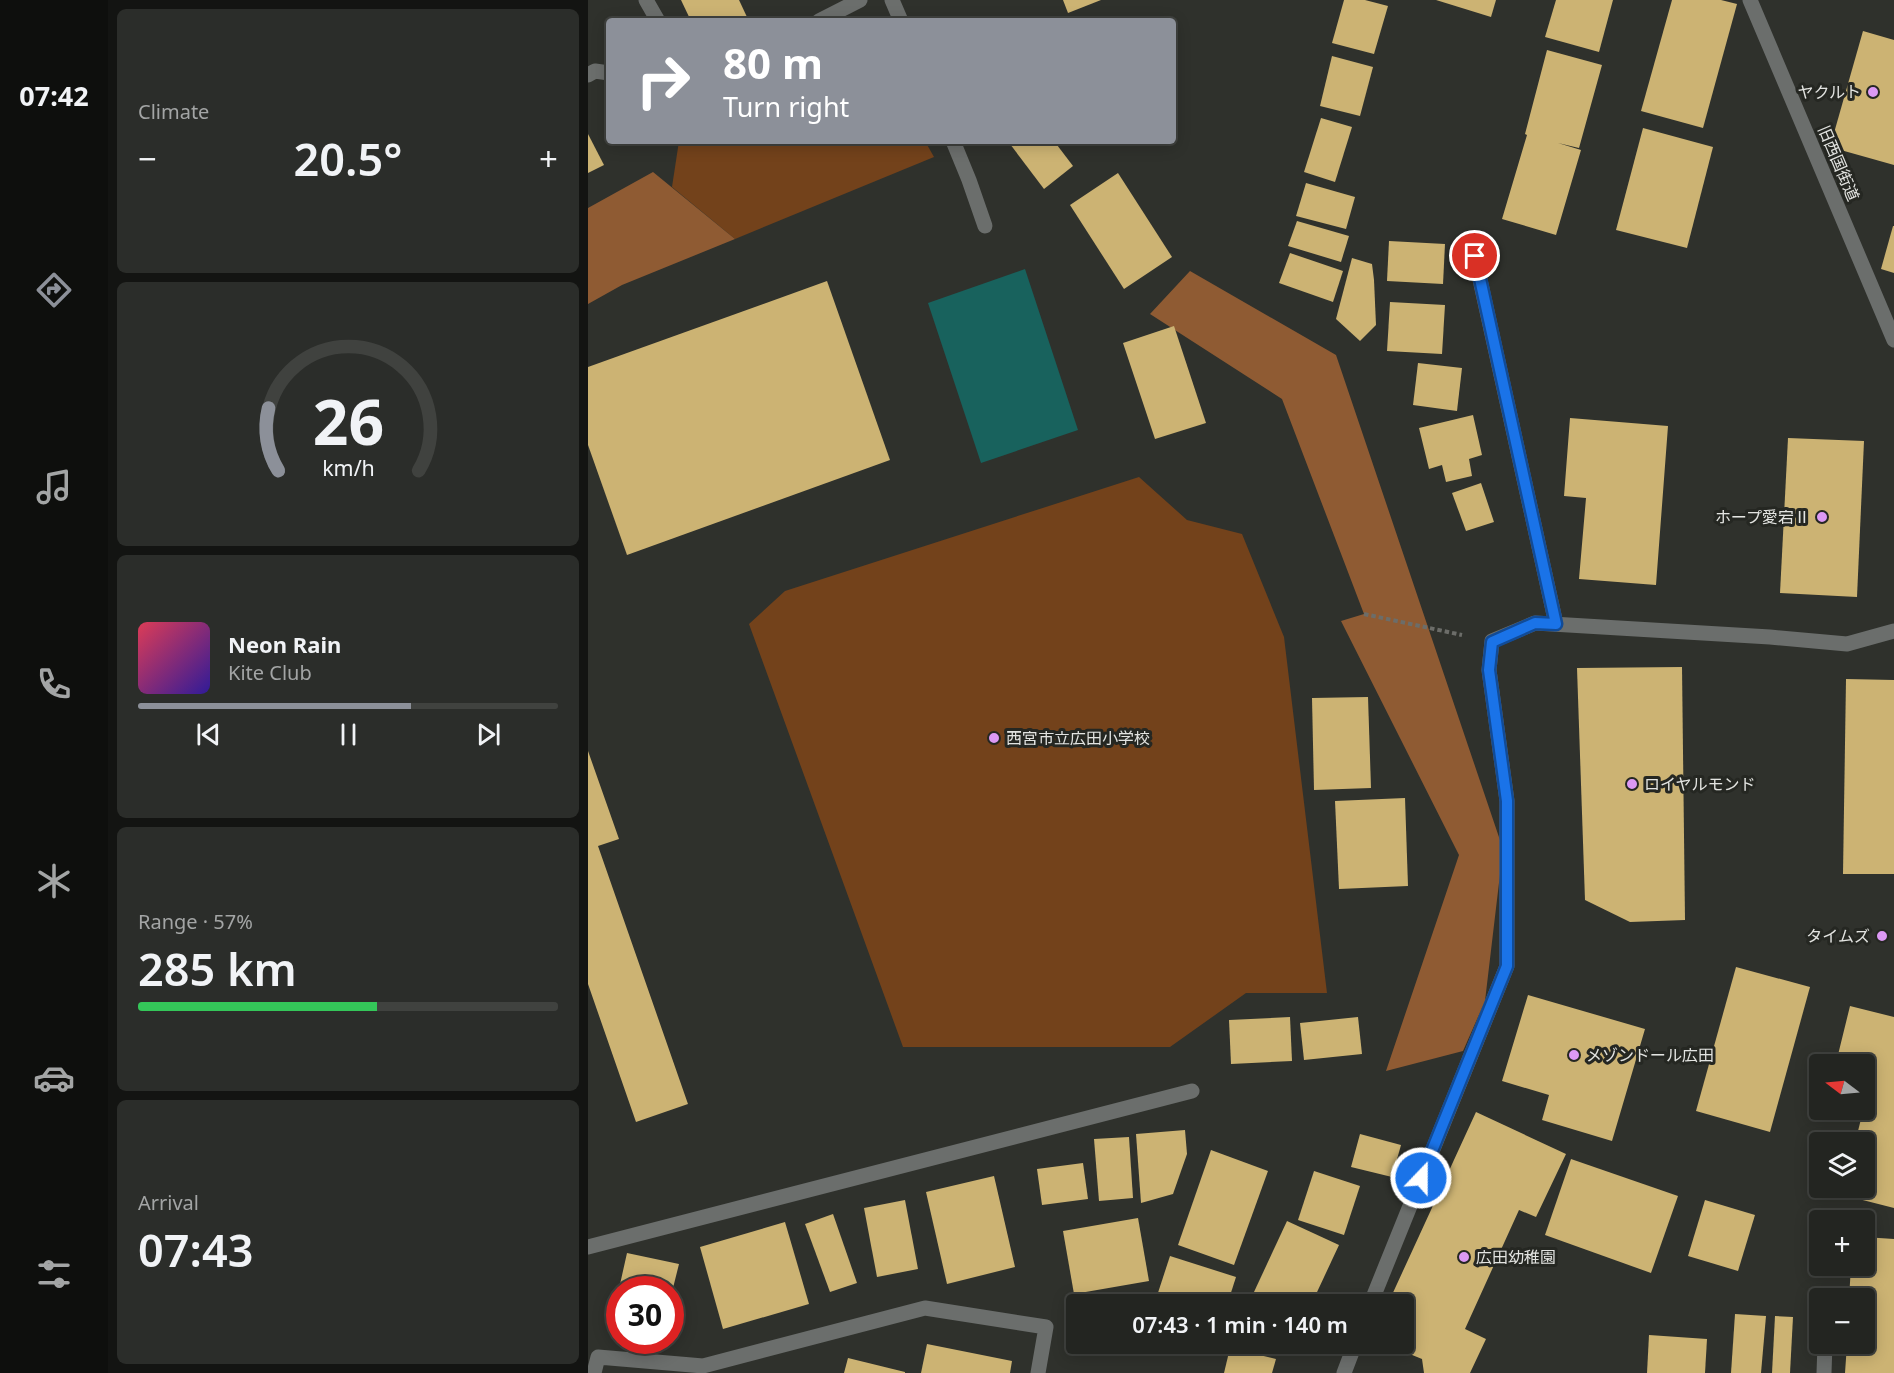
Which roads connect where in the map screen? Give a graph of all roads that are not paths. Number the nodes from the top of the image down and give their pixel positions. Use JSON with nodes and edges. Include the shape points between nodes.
{"nodes":[{"id":1,"x":646,"y":0,"type":"edge"},
{"id":2,"x":860,"y":0,"type":"edge"},
{"id":3,"x":892,"y":0,"type":"edge"},
{"id":4,"x":1750,"y":0,"type":"edge"},
{"id":5,"x":656,"y":18,"type":"edge"},
{"id":6,"x":825,"y":18,"type":"edge"},
{"id":7,"x":900,"y":18,"type":"edge"},
{"id":8,"x":606,"y":73,"type":"edge"},
{"id":9,"x":588,"y":75,"type":"edge"},
{"id":10,"x":954,"y":144,"type":"edge"},
{"id":11,"x":985,"y":226,"type":"dead end"},
{"id":12,"x":1475,"y":256,"type":"dead end"},
{"id":13,"x":1894,"y":340,"type":"edge"},
{"id":14,"x":1556,"y":624,"type":"junction"},
{"id":15,"x":1894,"y":631,"type":"edge"},
{"id":16,"x":1192,"y":1091,"type":"dead end"},
{"id":17,"x":588,"y":1247,"type":"edge"},
{"id":18,"x":1374,"y":1294,"type":"edge"},
{"id":19,"x":1352,"y":1354,"type":"edge"},
{"id":20,"x":1825,"y":1354,"type":"edge"},
{"id":21,"x":594,"y":1373,"type":"edge"},
{"id":22,"x":1038,"y":1373,"type":"edge"},
{"id":23,"x":1345,"y":1373,"type":"edge"},
{"id":24,"x":1824,"y":1373,"type":"edge"}],
"edges":[{"from":1,"to":5,"type":"street"},
{"from":2,"to":6,"type":"street"},
{"from":3,"to":7,"type":"street"},
{"from":4,"to":13,"type":"street","name":"旧西国街道"},
{"from":8,"to":9,"type":"street"},
{"from":10,"to":11,"type":"street"},
{"from":12,"to":14,"type":"street"},
{"from":14,"to":15,"type":"street","via":[[1847,644]]},
{"from":14,"to":18,"type":"street","via":[[1535,623],[1492,642],[1489,670],[1507,801],[1507,966]]},
{"from":16,"to":17,"type":"street"},
{"from":19,"to":23,"type":"street"},
{"from":20,"to":24,"type":"street"},
{"from":21,"to":22,"type":"street","via":[[598,1357],[703,1366],[925,1308],[1047,1327]]}]}
